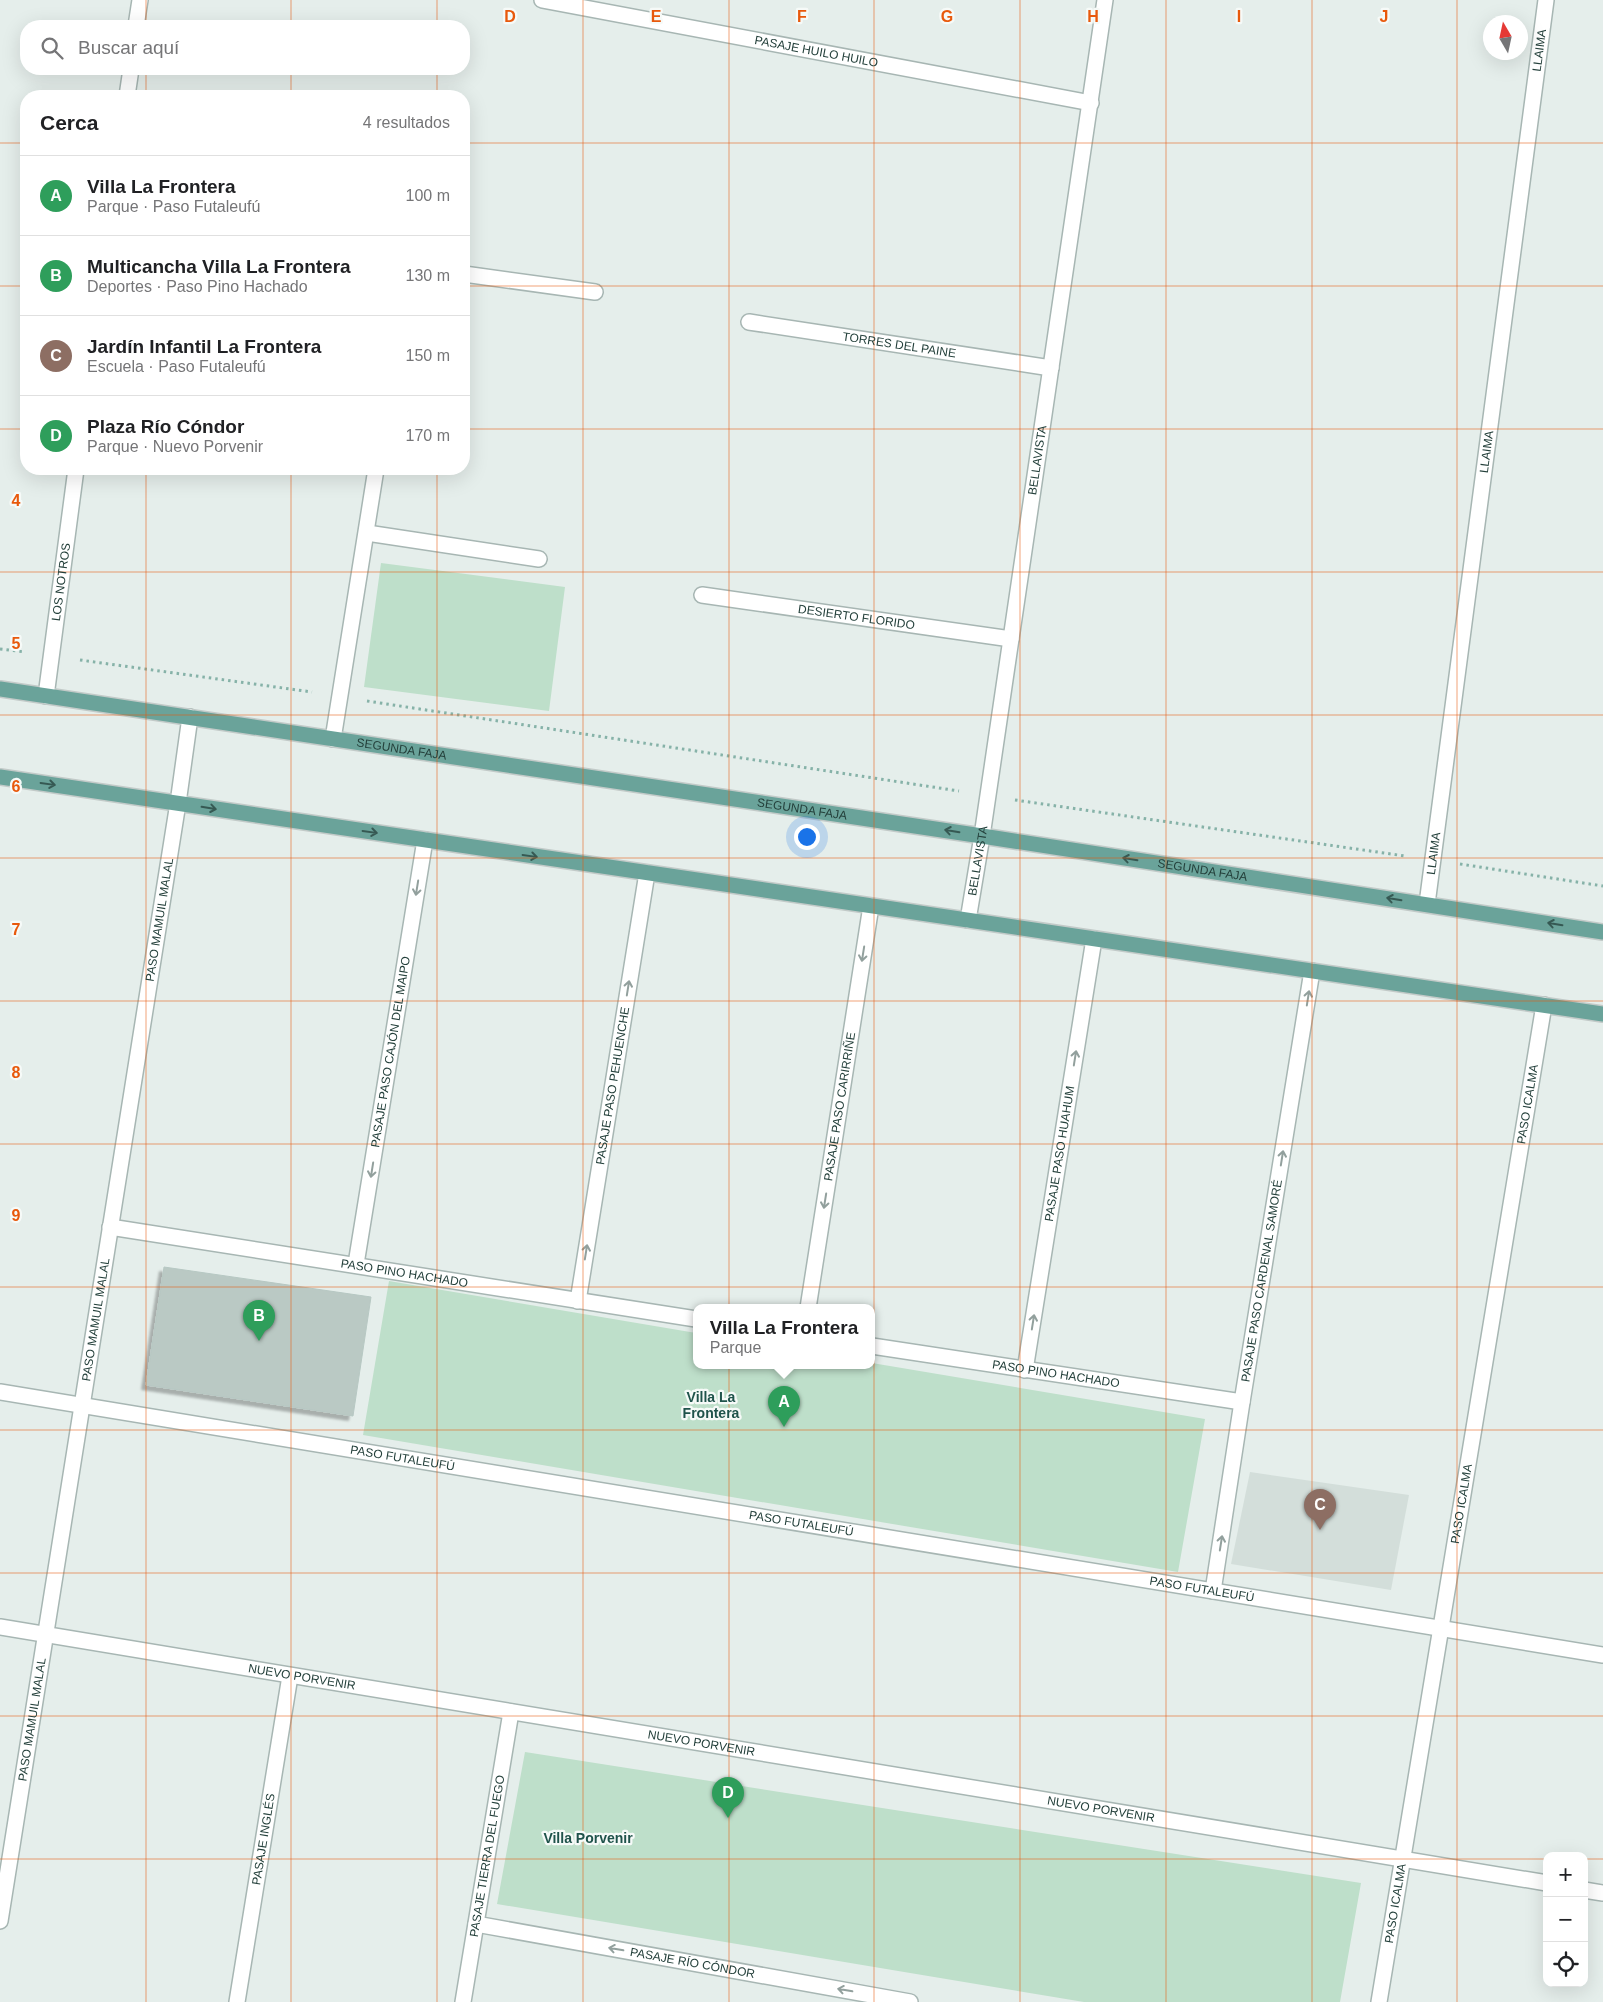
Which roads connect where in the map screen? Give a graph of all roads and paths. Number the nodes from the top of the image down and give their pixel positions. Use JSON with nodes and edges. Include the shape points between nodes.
{"nodes":[{"id":1,"x":140,"y":0,"type":"edge"},
{"id":2,"x":542,"y":0,"type":"edge"},
{"id":3,"x":1105,"y":0,"type":"edge"},
{"id":4,"x":1546,"y":0,"type":"edge"},
{"id":5,"x":137,"y":20,"type":"edge"},
{"id":6,"x":130,"y":75,"type":"edge"},
{"id":7,"x":128,"y":90,"type":"edge"},
{"id":8,"x":1091,"y":103,"type":"junction"},
{"id":9,"x":470,"y":275,"type":"edge"},
{"id":10,"x":595,"y":292,"type":"dead end"},
{"id":11,"x":749,"y":322,"type":"dead end"},
{"id":12,"x":1051,"y":368,"type":"junction"},
{"id":13,"x":75,"y":475,"type":"edge"},
{"id":14,"x":375,"y":475,"type":"edge"},
{"id":15,"x":367,"y":534,"type":"junction"},
{"id":16,"x":539,"y":560,"type":"dead end"},
{"id":17,"x":702,"y":595,"type":"dead end"},
{"id":18,"x":1011,"y":639,"type":"junction"},
{"id":19,"x":0,"y":649,"type":"edge"},
{"id":20,"x":51,"y":656,"type":"junction"},
{"id":21,"x":0,"y":689,"type":"edge"},
{"id":22,"x":46,"y":696,"type":"junction"},
{"id":23,"x":340,"y":696,"type":"junction"},
{"id":24,"x":190,"y":718,"type":"junction"},
{"id":25,"x":333,"y":739,"type":"junction"},
{"id":26,"x":0,"y":777,"type":"edge"},
{"id":27,"x":988,"y":796,"type":"junction"},
{"id":28,"x":178,"y":803,"type":"junction"},
{"id":29,"x":982,"y":836,"type":"junction"},
{"id":30,"x":425,"y":840,"type":"junction"},
{"id":31,"x":1432,"y":860,"type":"junction"},
{"id":32,"x":647,"y":873,"type":"junction"},
{"id":33,"x":1603,"y":886,"type":"edge"},
{"id":34,"x":1427,"y":904,"type":"junction"},
{"id":35,"x":871,"y":906,"type":"junction"},
{"id":36,"x":968,"y":920,"type":"junction"},
{"id":37,"x":1603,"y":932,"type":"edge"},
{"id":38,"x":1094,"y":939,"type":"junction"},
{"id":39,"x":1312,"y":971,"type":"junction"},
{"id":40,"x":1544,"y":1005,"type":"junction"},
{"id":41,"x":1603,"y":1014,"type":"edge"},
{"id":42,"x":110,"y":1227,"type":"junction"},
{"id":43,"x":356,"y":1264,"type":"junction"},
{"id":44,"x":578,"y":1301,"type":"junction"},
{"id":45,"x":809,"y":1304,"type":"edge"},
{"id":46,"x":693,"y":1319,"type":"edge"},
{"id":47,"x":875,"y":1346,"type":"edge"},
{"id":48,"x":1025,"y":1370,"type":"junction"},
{"id":49,"x":0,"y":1392,"type":"edge"},
{"id":50,"x":1242,"y":1402,"type":"junction"},
{"id":51,"x":82,"y":1405,"type":"junction"},
{"id":52,"x":1213,"y":1591,"type":"junction"},
{"id":53,"x":0,"y":1628,"type":"edge"},
{"id":54,"x":1441,"y":1628,"type":"junction"},
{"id":55,"x":46,"y":1635,"type":"junction"},
{"id":56,"x":1603,"y":1655,"type":"edge"},
{"id":57,"x":290,"y":1676,"type":"junction"},
{"id":58,"x":511,"y":1712,"type":"junction"},
{"id":59,"x":1403,"y":1859,"type":"junction"},
{"id":60,"x":1543,"y":1883,"type":"edge"},
{"id":61,"x":1588,"y":1891,"type":"edge"},
{"id":62,"x":1603,"y":1893,"type":"edge"},
{"id":63,"x":0,"y":1921,"type":"edge"},
{"id":64,"x":476,"y":1924,"type":"junction"},
{"id":65,"x":237,"y":2002,"type":"edge"},
{"id":66,"x":463,"y":2002,"type":"edge"},
{"id":67,"x":910,"y":2002,"type":"edge"},
{"id":68,"x":1379,"y":2002,"type":"edge"}],
"edges":[{"from":1,"to":5,"type":"street"},
{"from":2,"to":8,"type":"street","name":"PASAJE HUILO HUILO"},
{"from":3,"to":8,"type":"street","name":"BELLAVISTA"},
{"from":4,"to":31,"type":"street","name":"LLAIMA"},
{"from":6,"to":7,"type":"street"},
{"from":8,"to":12,"type":"street","name":"BELLAVISTA"},
{"from":9,"to":10,"type":"street"},
{"from":11,"to":12,"type":"street","name":"TORRES DEL PAINE"},
{"from":12,"to":18,"type":"street","name":"BELLAVISTA"},
{"from":13,"to":20,"type":"street","name":"LOS NOTROS"},
{"from":14,"to":15,"type":"street"},
{"from":15,"to":16,"type":"street"},
{"from":15,"to":23,"type":"street"},
{"from":17,"to":18,"type":"street","name":"DESIERTO FLORIDO"},
{"from":18,"to":27,"type":"street","name":"BELLAVISTA"},
{"from":19,"to":20,"type":"path"},
{"from":20,"to":22,"type":"street","name":"LOS NOTROS"},
{"from":20,"to":23,"type":"path"},
{"from":21,"to":22,"type":"main road","name":"SEGUNDA FAJA"},
{"from":22,"to":24,"type":"main road","name":"SEGUNDA FAJA"},
{"from":23,"to":25,"type":"street"},
{"from":23,"to":27,"type":"path"},
{"from":24,"to":25,"type":"main road","name":"SEGUNDA FAJA"},
{"from":24,"to":28,"type":"street","name":"PASO MAMUIL MALAL"},
{"from":29,"to":25,"type":"main road","name":"SEGUNDA FAJA","one_way":true},
{"from":26,"to":28,"type":"main road","one_way":true},
{"from":27,"to":29,"type":"street","name":"BELLAVISTA"},
{"from":27,"to":31,"type":"path"},
{"from":28,"to":30,"type":"main road","one_way":true},
{"from":28,"to":42,"type":"street","name":"PASO MAMUIL MALAL"},
{"from":34,"to":29,"type":"main road","name":"SEGUNDA FAJA","one_way":true},
{"from":29,"to":36,"type":"street","name":"BELLAVISTA"},
{"from":30,"to":32,"type":"main road","one_way":true},
{"from":30,"to":43,"type":"street","name":"PASAJE PASO CAJÓN DEL MAIPO","one_way":true},
{"from":31,"to":33,"type":"path"},
{"from":31,"to":34,"type":"street","name":"LLAIMA"},
{"from":32,"to":35,"type":"main road"},
{"from":44,"to":32,"type":"street","name":"PASAJE PASO PEHUENCHE","one_way":true},
{"from":37,"to":34,"type":"main road","name":"SEGUNDA FAJA","one_way":true},
{"from":35,"to":36,"type":"main road"},
{"from":35,"to":45,"type":"street","name":"PASAJE PASO CARIRRIÑE","one_way":true},
{"from":36,"to":38,"type":"main road"},
{"from":38,"to":39,"type":"main road"},
{"from":48,"to":38,"type":"street","name":"PASAJE PASO HUAHUM","one_way":true},
{"from":39,"to":40,"type":"main road"},
{"from":50,"to":39,"type":"street","name":"PASAJE PASO CARDENAL SAMORÉ","one_way":true},
{"from":40,"to":41,"type":"main road"},
{"from":40,"to":54,"type":"street","name":"PASO ICALMA"},
{"from":42,"to":43,"type":"street","name":"PASO PINO HACHADO"},
{"from":42,"to":51,"type":"street","name":"PASO MAMUIL MALAL"},
{"from":43,"to":44,"type":"street","name":"PASO PINO HACHADO"},
{"from":44,"to":46,"type":"street","name":"PASO PINO HACHADO"},
{"from":47,"to":48,"type":"street","name":"PASO PINO HACHADO"},
{"from":48,"to":50,"type":"street","name":"PASO PINO HACHADO"},
{"from":49,"to":51,"type":"street","name":"PASO FUTALEUFÚ"},
{"from":52,"to":50,"type":"street","name":"PASAJE PASO CARDENAL SAMORÉ","one_way":true},
{"from":51,"to":52,"type":"street","name":"PASO FUTALEUFÚ"},
{"from":51,"to":55,"type":"street","name":"PASO MAMUIL MALAL"},
{"from":52,"to":54,"type":"street","name":"PASO FUTALEUFÚ"},
{"from":53,"to":55,"type":"street","name":"NUEVO PORVENIR"},
{"from":54,"to":56,"type":"street","name":"PASO FUTALEUFÚ"},
{"from":54,"to":59,"type":"street","name":"PASO ICALMA"},
{"from":55,"to":57,"type":"street","name":"NUEVO PORVENIR"},
{"from":55,"to":63,"type":"street","name":"PASO MAMUIL MALAL"},
{"from":57,"to":58,"type":"street","name":"NUEVO PORVENIR"},
{"from":57,"to":65,"type":"street","name":"PASAJE INGLÉS"},
{"from":58,"to":59,"type":"street","name":"NUEVO PORVENIR"},
{"from":58,"to":64,"type":"street","name":"PASAJE TIERRA DEL FUEGO"},
{"from":59,"to":60,"type":"street","name":"NUEVO PORVENIR"},
{"from":59,"to":68,"type":"street","name":"PASO ICALMA"},
{"from":61,"to":62,"type":"street"},
{"from":64,"to":66,"type":"street","name":"PASAJE TIERRA DEL FUEGO"},
{"from":67,"to":64,"type":"street","name":"PASAJE RÍO CÓNDOR","one_way":true}]}
